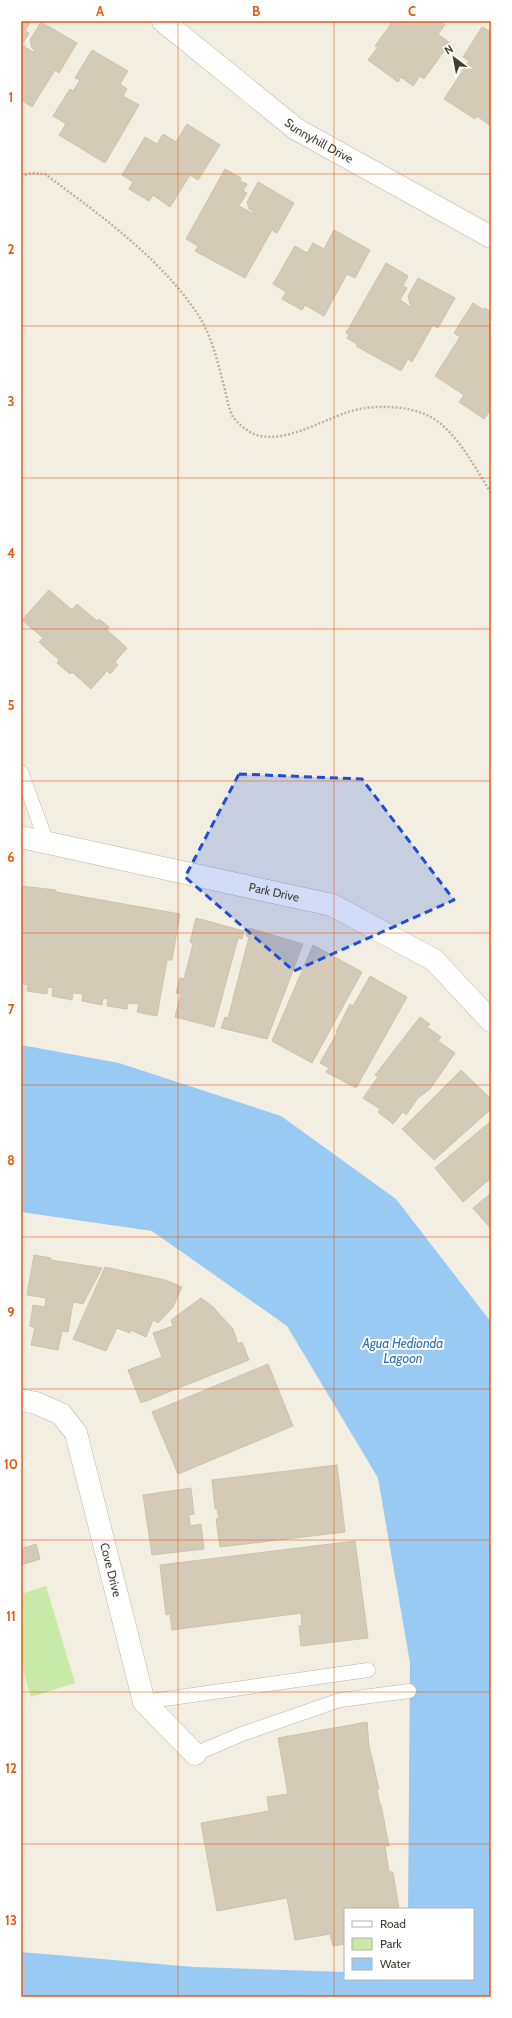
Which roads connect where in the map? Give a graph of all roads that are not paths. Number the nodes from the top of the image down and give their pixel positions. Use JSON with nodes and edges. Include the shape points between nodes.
{"nodes":[{"id":1,"x":163,"y":21,"type":"edge"},
{"id":2,"x":491,"y":237,"type":"edge"},
{"id":3,"x":21,"y":772,"type":"edge"},
{"id":4,"x":21,"y":837,"type":"edge"},
{"id":5,"x":47,"y":843,"type":"junction"},
{"id":6,"x":491,"y":1021,"type":"edge"},
{"id":7,"x":21,"y":1400,"type":"edge"},
{"id":8,"x":368,"y":1670,"type":"dead end"},
{"id":9,"x":410,"y":1691,"type":"dead end"},
{"id":10,"x":144,"y":1702,"type":"junction"},
{"id":11,"x":195,"y":1754,"type":"joint"}],
"edges":[{"from":1,"to":2,"type":"street","name":"Sunnyhill Drive","via":[[296,129]]},
{"from":3,"to":5,"type":"lane"},
{"from":4,"to":5,"type":"street","name":"Park Drive"},
{"from":5,"to":6,"type":"street","name":"Park Drive","via":[[332,905],[434,960]]},
{"from":7,"to":10,"type":"street","name":"Cove Drive","via":[[36,1403],[61,1414],[76,1433]]},
{"from":8,"to":10,"type":"lane"},
{"from":9,"to":11,"type":"lane","via":[[340,1700],[242,1734]]},
{"from":10,"to":11,"type":"street"}]}
